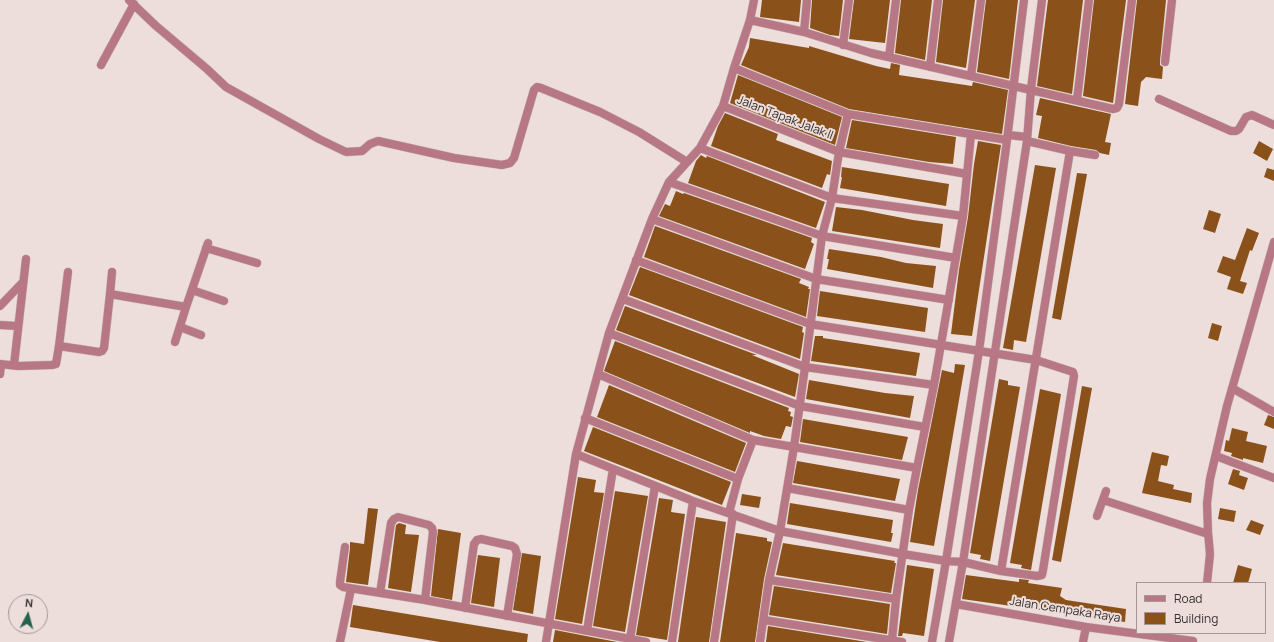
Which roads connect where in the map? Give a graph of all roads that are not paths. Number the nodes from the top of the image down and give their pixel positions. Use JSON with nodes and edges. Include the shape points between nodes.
{"nodes":[{"id":1,"x":754,"y":0,"type":"edge"},
{"id":2,"x":807,"y":0,"type":"edge"},
{"id":3,"x":849,"y":0,"type":"edge"},
{"id":4,"x":896,"y":0,"type":"edge"},
{"id":5,"x":938,"y":0,"type":"edge"},
{"id":6,"x":980,"y":0,"type":"edge"},
{"id":7,"x":1024,"y":0,"type":"edge"},
{"id":8,"x":1042,"y":0,"type":"edge"},
{"id":9,"x":1089,"y":0,"type":"edge"},
{"id":10,"x":1132,"y":0,"type":"edge"},
{"id":11,"x":1172,"y":0,"type":"edge"},
{"id":12,"x":132,"y":2,"type":"edge"},
{"id":13,"x":750,"y":20,"type":"junction"},
{"id":14,"x":804,"y":32,"type":"junction"},
{"id":15,"x":843,"y":45,"type":"junction"},
{"id":16,"x":889,"y":57,"type":"junction"},
{"id":17,"x":1165,"y":62,"type":"dead end"},
{"id":18,"x":101,"y":65,"type":"dead end"},
{"id":19,"x":930,"y":67,"type":"junction"},
{"id":20,"x":734,"y":68,"type":"junction"},
{"id":21,"x":971,"y":76,"type":"junction"},
{"id":22,"x":1015,"y":86,"type":"junction"},
{"id":23,"x":1030,"y":89,"type":"junction"},
{"id":24,"x":1159,"y":99,"type":"dead end"},
{"id":25,"x":1077,"y":100,"type":"junction"},
{"id":26,"x":723,"y":106,"type":"junction"},
{"id":27,"x":848,"y":114,"type":"junction"},
{"id":28,"x":1274,"y":125,"type":"edge"},
{"id":29,"x":972,"y":134,"type":"junction"},
{"id":30,"x":1009,"y":137,"type":"junction"},
{"id":31,"x":1026,"y":138,"type":"junction"},
{"id":32,"x":700,"y":148,"type":"junction"},
{"id":33,"x":1070,"y":151,"type":"junction"},
{"id":34,"x":839,"y":152,"type":"junction"},
{"id":35,"x":1095,"y":155,"type":"dead end"},
{"id":36,"x":687,"y":162,"type":"junction"},
{"id":37,"x":967,"y":174,"type":"junction"},
{"id":38,"x":670,"y":182,"type":"junction"},
{"id":39,"x":832,"y":198,"type":"junction"},
{"id":40,"x":963,"y":216,"type":"junction"},
{"id":41,"x":652,"y":219,"type":"junction"},
{"id":42,"x":822,"y":236,"type":"junction"},
{"id":43,"x":1274,"y":242,"type":"edge"},
{"id":44,"x":956,"y":258,"type":"junction"},
{"id":45,"x":26,"y":259,"type":"dead end"},
{"id":46,"x":636,"y":260,"type":"junction"},
{"id":47,"x":257,"y":263,"type":"dead end"},
{"id":48,"x":68,"y":272,"type":"dead end"},
{"id":49,"x":112,"y":272,"type":"dead end"},
{"id":50,"x":816,"y":279,"type":"junction"},
{"id":51,"x":23,"y":282,"type":"junction"},
{"id":52,"x":192,"y":290,"type":"junction"},
{"id":53,"x":110,"y":294,"type":"junction"},
{"id":54,"x":623,"y":299,"type":"junction"},
{"id":55,"x":949,"y":300,"type":"junction"},
{"id":56,"x":224,"y":301,"type":"dead end"},
{"id":57,"x":0,"y":306,"type":"edge"},
{"id":58,"x":186,"y":307,"type":"junction"},
{"id":59,"x":810,"y":324,"type":"junction"},
{"id":60,"x":0,"y":325,"type":"edge"},
{"id":61,"x":17,"y":326,"type":"junction"},
{"id":62,"x":180,"y":327,"type":"junction"},
{"id":63,"x":609,"y":333,"type":"junction"},
{"id":64,"x":201,"y":335,"type":"dead end"},
{"id":65,"x":175,"y":342,"type":"dead end"},
{"id":66,"x":941,"y":345,"type":"junction"},
{"id":67,"x":59,"y":346,"type":"junction"},
{"id":68,"x":980,"y":351,"type":"junction"},
{"id":69,"x":993,"y":352,"type":"junction"},
{"id":70,"x":1036,"y":360,"type":"junction"},
{"id":71,"x":1,"y":364,"type":"edge"},
{"id":72,"x":14,"y":365,"type":"junction"},
{"id":73,"x":805,"y":367,"type":"junction"},
{"id":74,"x":0,"y":374,"type":"edge"},
{"id":75,"x":598,"y":374,"type":"junction"},
{"id":76,"x":934,"y":385,"type":"junction"},
{"id":77,"x":1232,"y":388,"type":"junction"},
{"id":78,"x":800,"y":406,"type":"junction"},
{"id":79,"x":1274,"y":412,"type":"edge"},
{"id":80,"x":585,"y":418,"type":"junction"},
{"id":81,"x":925,"y":427,"type":"junction"},
{"id":82,"x":753,"y":440,"type":"junction"},
{"id":83,"x":794,"y":447,"type":"junction"},
{"id":84,"x":576,"y":454,"type":"junction"},
{"id":85,"x":1216,"y":456,"type":"junction"},
{"id":86,"x":916,"y":468,"type":"junction"},
{"id":87,"x":613,"y":469,"type":"junction"},
{"id":88,"x":1274,"y":478,"type":"edge"},
{"id":89,"x":738,"y":479,"type":"junction"},
{"id":90,"x":654,"y":486,"type":"junction"},
{"id":91,"x":787,"y":488,"type":"junction"},
{"id":92,"x":1106,"y":491,"type":"dead end"},
{"id":93,"x":1103,"y":500,"type":"junction"},
{"id":94,"x":693,"y":501,"type":"junction"},
{"id":95,"x":909,"y":510,"type":"junction"},
{"id":96,"x":731,"y":514,"type":"junction"},
{"id":97,"x":1097,"y":516,"type":"dead end"},
{"id":98,"x":780,"y":530,"type":"junction"},
{"id":99,"x":1208,"y":534,"type":"junction"},
{"id":100,"x":345,"y":547,"type":"dead end"},
{"id":101,"x":903,"y":554,"type":"junction"},
{"id":102,"x":947,"y":561,"type":"junction"},
{"id":103,"x":962,"y":562,"type":"junction"},
{"id":104,"x":1001,"y":571,"type":"junction"},
{"id":105,"x":769,"y":580,"type":"junction"},
{"id":106,"x":1207,"y":582,"type":"edge"},
{"id":107,"x":351,"y":589,"type":"junction"},
{"id":108,"x":380,"y":593,"type":"junction"},
{"id":109,"x":896,"y":599,"type":"junction"},
{"id":110,"x":425,"y":600,"type":"junction"},
{"id":111,"x":956,"y":604,"type":"junction"},
{"id":112,"x":465,"y":608,"type":"junction"},
{"id":113,"x":507,"y":616,"type":"junction"},
{"id":114,"x":764,"y":620,"type":"junction"},
{"id":115,"x":548,"y":624,"type":"junction"},
{"id":116,"x":1086,"y":627,"type":"junction"},
{"id":117,"x":587,"y":631,"type":"junction"},
{"id":118,"x":1136,"y":633,"type":"edge"},
{"id":119,"x":1149,"y":634,"type":"edge"},
{"id":120,"x":630,"y":639,"type":"junction"},
{"id":121,"x":1194,"y":639,"type":"edge"},
{"id":122,"x":892,"y":640,"type":"junction"},
{"id":123,"x":342,"y":642,"type":"edge"},
{"id":124,"x":546,"y":642,"type":"edge"},
{"id":125,"x":646,"y":642,"type":"edge"},
{"id":126,"x":672,"y":642,"type":"edge"},
{"id":127,"x":714,"y":642,"type":"edge"},
{"id":128,"x":760,"y":642,"type":"edge"},
{"id":129,"x":902,"y":642,"type":"edge"},
{"id":130,"x":932,"y":642,"type":"edge"},
{"id":131,"x":949,"y":642,"type":"edge"},
{"id":132,"x":1083,"y":642,"type":"edge"}],
"edges":[{"from":1,"to":13,"type":"street"},
{"from":2,"to":14,"type":"street"},
{"from":3,"to":15,"type":"street"},
{"from":4,"to":16,"type":"street"},
{"from":5,"to":19,"type":"street"},
{"from":6,"to":21,"type":"street"},
{"from":7,"to":22,"type":"street"},
{"from":8,"to":23,"type":"street"},
{"from":9,"to":25,"type":"street"},
{"from":10,"to":25,"type":"street","via":[[1117,108]]},
{"from":11,"to":17,"type":"street"},
{"from":12,"to":18,"type":"street"},
{"from":12,"to":36,"type":"street","via":[[226,87],[346,152],[362,151],[378,141],[454,158],[510,163],[514,158],[537,87],[600,112],[639,132]]},
{"from":13,"to":14,"type":"street"},
{"from":13,"to":20,"type":"street"},
{"from":14,"to":15,"type":"street"},
{"from":15,"to":16,"type":"street"},
{"from":16,"to":19,"type":"street"},
{"from":19,"to":21,"type":"street"},
{"from":20,"to":26,"type":"street"},
{"from":20,"to":27,"type":"street"},
{"from":21,"to":22,"type":"street"},
{"from":22,"to":23,"type":"street"},
{"from":22,"to":30,"type":"street"},
{"from":23,"to":25,"type":"street"},
{"from":23,"to":31,"type":"street"},
{"from":24,"to":28,"type":"street","via":[[1231,131],[1240,129],[1246,117],[1252,115]]},
{"from":26,"to":32,"type":"street"},
{"from":26,"to":34,"type":"street","name":"Jalan Tapak Jalak II"},
{"from":27,"to":29,"type":"street"},
{"from":27,"to":34,"type":"street"},
{"from":29,"to":30,"type":"street"},
{"from":29,"to":37,"type":"street"},
{"from":30,"to":31,"type":"street"},
{"from":30,"to":68,"type":"street"},
{"from":31,"to":33,"type":"street"},
{"from":31,"to":69,"type":"street"},
{"from":32,"to":36,"type":"street"},
{"from":32,"to":39,"type":"street"},
{"from":33,"to":35,"type":"street"},
{"from":33,"to":70,"type":"street"},
{"from":34,"to":37,"type":"street","name":"Jalan Tapak Jalak II"},
{"from":34,"to":39,"type":"street"},
{"from":36,"to":38,"type":"street"},
{"from":37,"to":40,"type":"street"},
{"from":38,"to":41,"type":"street"},
{"from":38,"to":42,"type":"street"},
{"from":39,"to":40,"type":"street"},
{"from":39,"to":42,"type":"street"},
{"from":40,"to":44,"type":"street"},
{"from":41,"to":46,"type":"street"},
{"from":41,"to":50,"type":"street"},
{"from":42,"to":44,"type":"street"},
{"from":42,"to":50,"type":"street"},
{"from":43,"to":77,"type":"street"},
{"from":44,"to":55,"type":"street"},
{"from":45,"to":51,"type":"street"},
{"from":46,"to":54,"type":"street"},
{"from":46,"to":59,"type":"street"},
{"from":47,"to":52,"type":"street","via":[[207,246]]},
{"from":48,"to":67,"type":"street"},
{"from":49,"to":53,"type":"street"},
{"from":50,"to":55,"type":"street"},
{"from":50,"to":59,"type":"street"},
{"from":51,"to":57,"type":"street"},
{"from":51,"to":61,"type":"street"},
{"from":52,"to":56,"type":"street"},
{"from":52,"to":58,"type":"street"},
{"from":53,"to":58,"type":"street"},
{"from":53,"to":67,"type":"street","via":[[104,348],[99,352]]},
{"from":54,"to":63,"type":"street"},
{"from":54,"to":73,"type":"street"},
{"from":55,"to":66,"type":"street"},
{"from":58,"to":62,"type":"street"},
{"from":59,"to":66,"type":"street"},
{"from":59,"to":73,"type":"street"},
{"from":60,"to":61,"type":"street"},
{"from":61,"to":72,"type":"street"},
{"from":62,"to":64,"type":"street"},
{"from":62,"to":65,"type":"street"},
{"from":63,"to":75,"type":"street"},
{"from":63,"to":78,"type":"street"},
{"from":66,"to":68,"type":"street"},
{"from":66,"to":76,"type":"street"},
{"from":67,"to":72,"type":"street","via":[[56,364],[52,366]]},
{"from":68,"to":69,"type":"street"},
{"from":68,"to":102,"type":"street"},
{"from":69,"to":70,"type":"street"},
{"from":69,"to":103,"type":"street"},
{"from":70,"to":104,"type":"street"},
{"from":70,"to":104,"type":"street","via":[[1070,370],[1074,376],[1044,562],[1042,574],[1037,576]]},
{"from":71,"to":72,"type":"street"},
{"from":71,"to":74,"type":"street"},
{"from":73,"to":76,"type":"street"},
{"from":73,"to":78,"type":"street"},
{"from":75,"to":80,"type":"street"},
{"from":75,"to":82,"type":"street"},
{"from":76,"to":81,"type":"street"},
{"from":77,"to":79,"type":"street"},
{"from":77,"to":85,"type":"street"},
{"from":78,"to":81,"type":"street"},
{"from":78,"to":83,"type":"street"},
{"from":80,"to":84,"type":"street"},
{"from":80,"to":89,"type":"street"},
{"from":81,"to":86,"type":"street"},
{"from":82,"to":83,"type":"street"},
{"from":82,"to":89,"type":"street"},
{"from":83,"to":86,"type":"street"},
{"from":83,"to":91,"type":"street"},
{"from":84,"to":87,"type":"street"},
{"from":84,"to":115,"type":"street"},
{"from":85,"to":88,"type":"street"},
{"from":85,"to":99,"type":"street","via":[[1207,503]]},
{"from":86,"to":95,"type":"street"},
{"from":87,"to":90,"type":"street"},
{"from":87,"to":117,"type":"street"},
{"from":89,"to":96,"type":"street"},
{"from":90,"to":94,"type":"street"},
{"from":90,"to":120,"type":"street"},
{"from":91,"to":95,"type":"street"},
{"from":91,"to":98,"type":"street"},
{"from":92,"to":93,"type":"street"},
{"from":93,"to":97,"type":"street"},
{"from":93,"to":99,"type":"street"},
{"from":94,"to":96,"type":"street"},
{"from":94,"to":126,"type":"street"},
{"from":95,"to":101,"type":"street"},
{"from":96,"to":98,"type":"street"},
{"from":96,"to":127,"type":"street"},
{"from":98,"to":101,"type":"street"},
{"from":98,"to":105,"type":"street"},
{"from":99,"to":106,"type":"street","via":[[1210,554]]},
{"from":100,"to":107,"type":"street","via":[[340,585]]},
{"from":101,"to":102,"type":"street"},
{"from":101,"to":109,"type":"street"},
{"from":102,"to":103,"type":"street"},
{"from":102,"to":130,"type":"street"},
{"from":103,"to":104,"type":"street"},
{"from":103,"to":111,"type":"street"},
{"from":105,"to":109,"type":"street"},
{"from":105,"to":114,"type":"street"},
{"from":107,"to":108,"type":"street"},
{"from":107,"to":123,"type":"street"},
{"from":108,"to":110,"type":"street"},
{"from":108,"to":110,"type":"street","via":[[391,523],[398,518],[429,525],[432,528]]},
{"from":109,"to":122,"type":"street"},
{"from":110,"to":112,"type":"street"},
{"from":111,"to":116,"type":"street","name":"Jalan Cempaka Raya"},
{"from":111,"to":131,"type":"street"},
{"from":112,"to":113,"type":"street"},
{"from":112,"to":113,"type":"street","via":[[474,544],[481,539],[515,548]]},
{"from":113,"to":115,"type":"street"},
{"from":114,"to":122,"type":"street"},
{"from":114,"to":128,"type":"street"},
{"from":115,"to":117,"type":"street"},
{"from":115,"to":124,"type":"street"},
{"from":116,"to":118,"type":"street","name":"Jalan Cempaka Raya"},
{"from":116,"to":132,"type":"street"},
{"from":117,"to":120,"type":"street"},
{"from":119,"to":121,"type":"street","name":"Jalan Cempaka Raya"},
{"from":120,"to":125,"type":"street"},
{"from":122,"to":129,"type":"street"}]}
